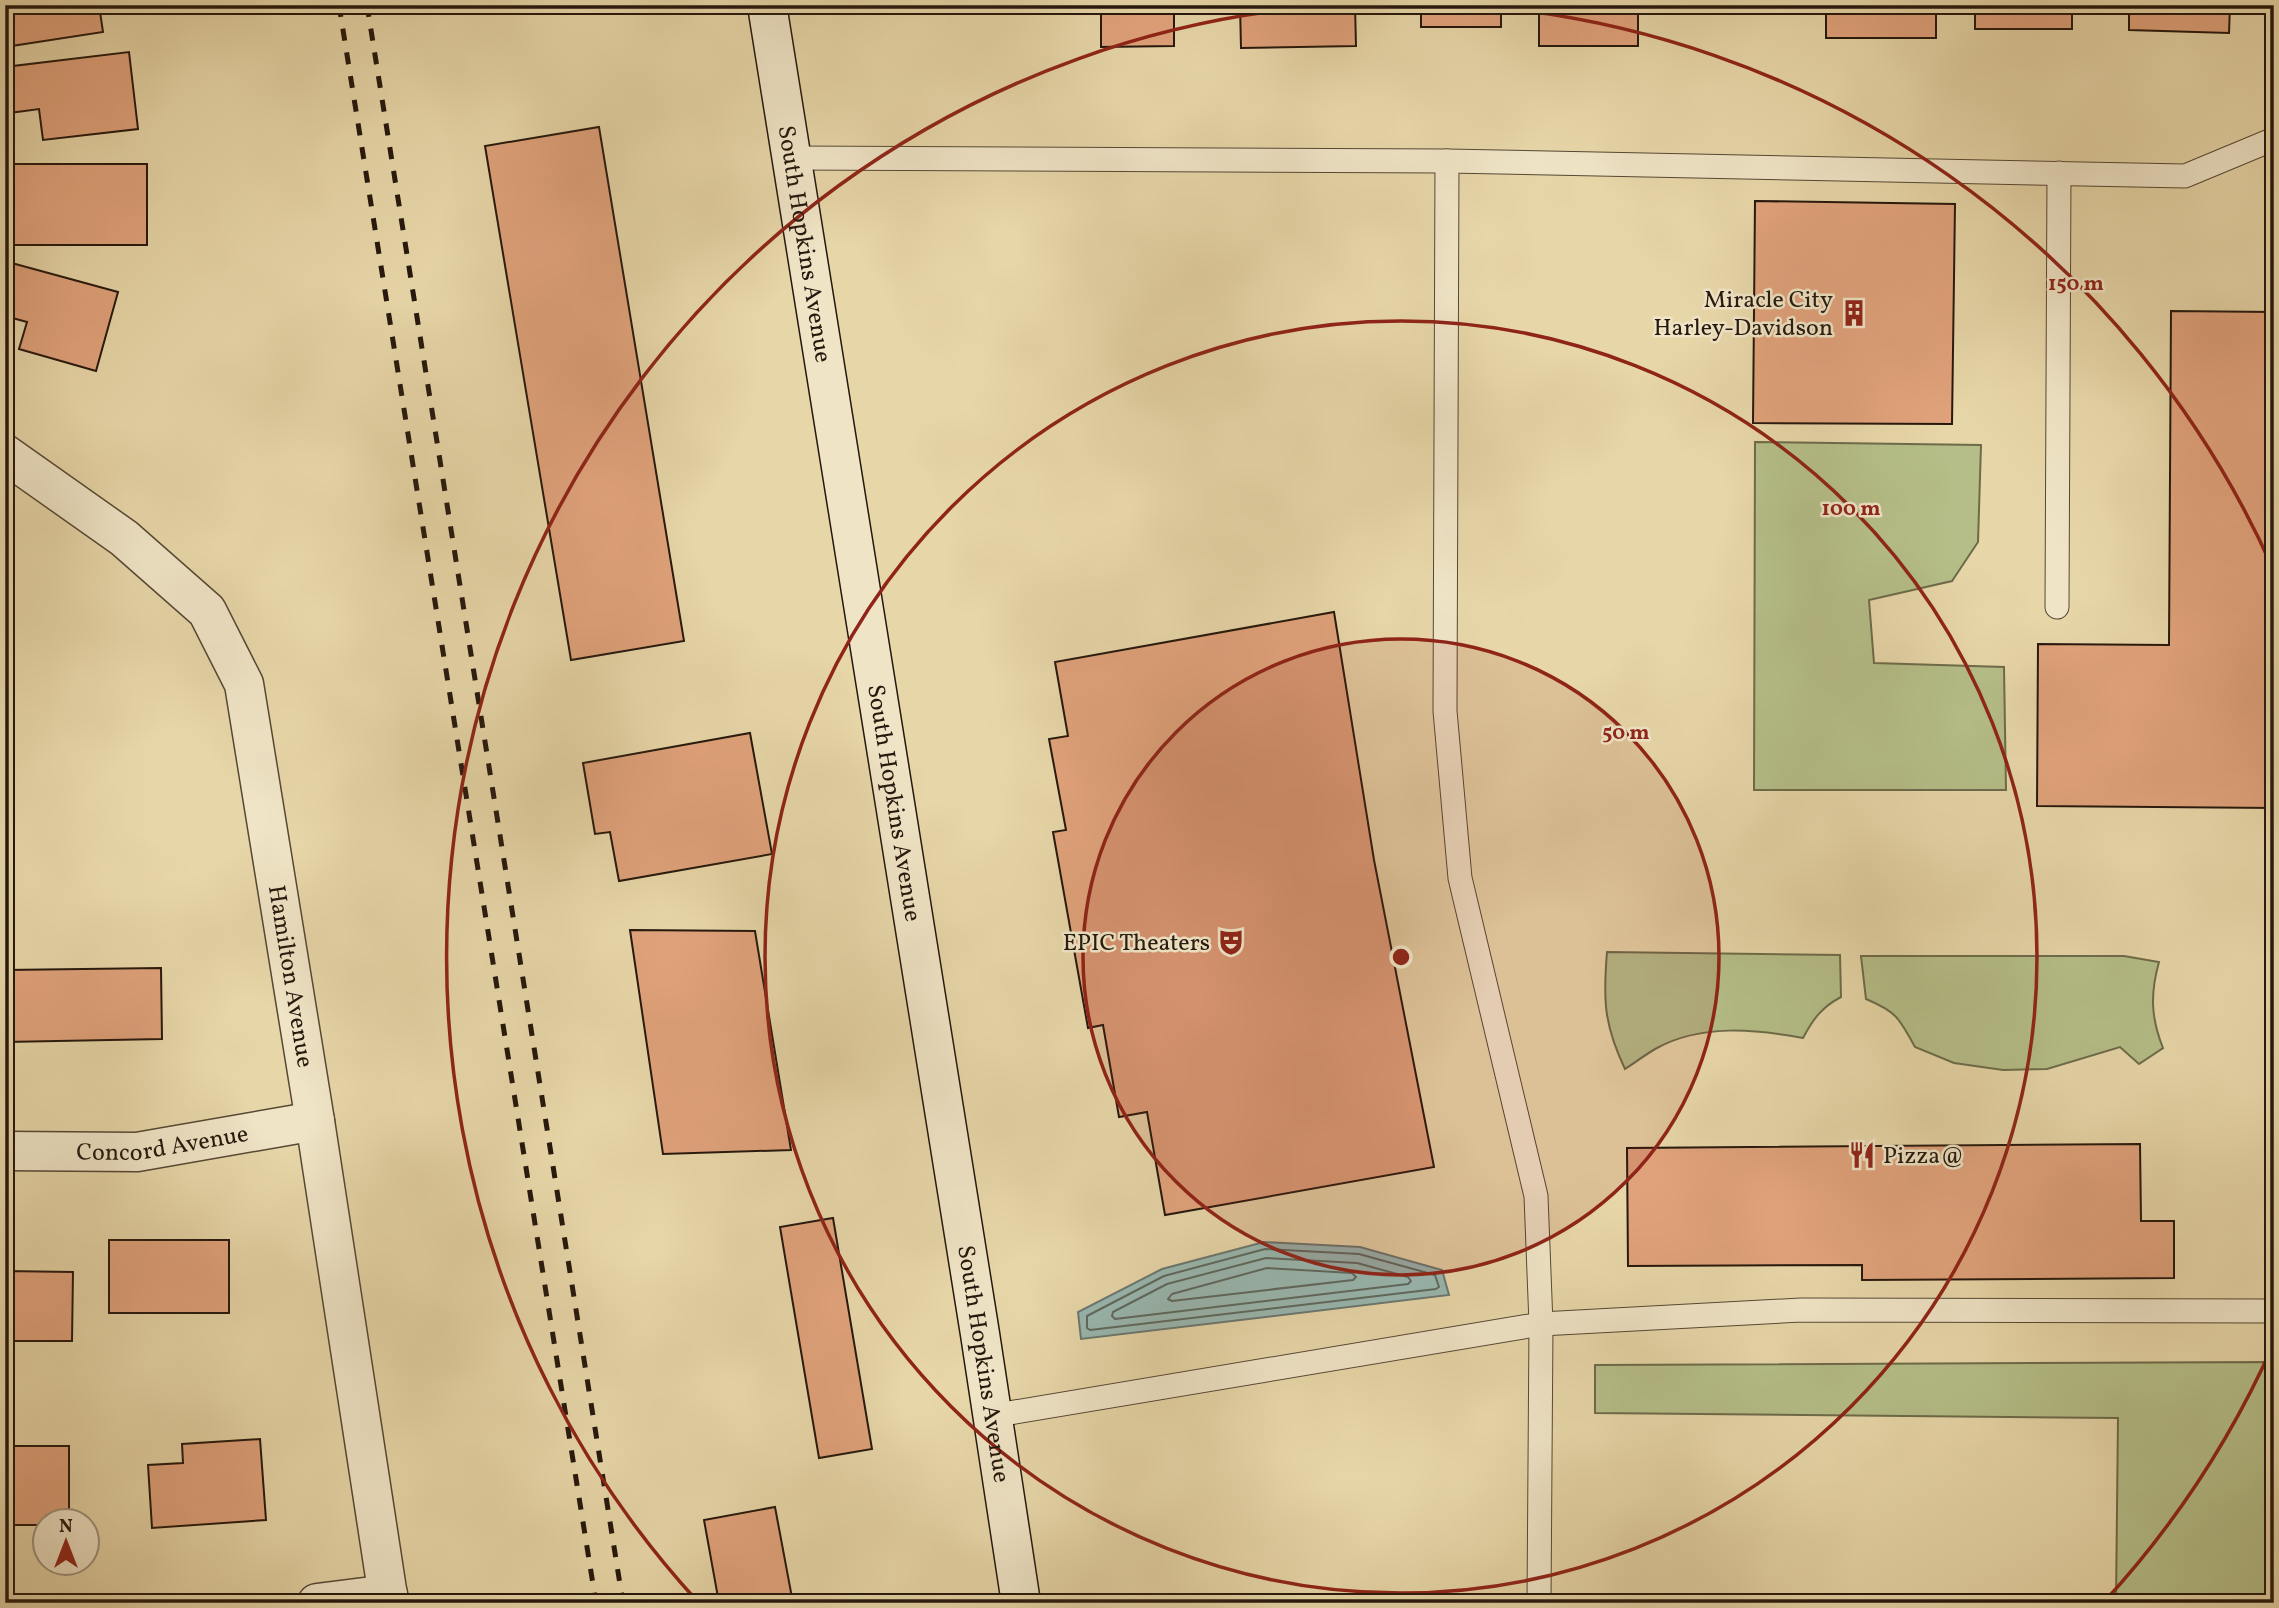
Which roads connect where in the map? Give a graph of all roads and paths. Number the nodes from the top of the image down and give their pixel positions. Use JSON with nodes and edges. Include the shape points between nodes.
{"nodes":[{"id":1,"x":767,"y":5,"type":"edge"},
{"id":2,"x":2274,"y":139,"type":"edge"},
{"id":3,"x":792,"y":158,"type":"junction"},
{"id":4,"x":1447,"y":160,"type":"junction"},
{"id":5,"x":2059,"y":173,"type":"junction"},
{"id":6,"x":5,"y":454,"type":"edge"},
{"id":7,"x":2057,"y":607,"type":"dead end"},
{"id":8,"x":315,"y":1121,"type":"junction"},
{"id":9,"x":5,"y":1151,"type":"edge"},
{"id":10,"x":2274,"y":1311,"type":"edge"},
{"id":11,"x":1541,"y":1324,"type":"junction"},
{"id":12,"x":991,"y":1416,"type":"junction"},
{"id":13,"x":388,"y":1598,"type":"edge"},
{"id":14,"x":317,"y":1603,"type":"edge"},
{"id":15,"x":1021,"y":1603,"type":"edge"},
{"id":16,"x":1539,"y":1603,"type":"edge"}],
"edges":[{"from":1,"to":3,"type":"street","name":"South Hopkins Avenue"},
{"from":2,"to":5,"type":"lane","via":[[2185,176]]},
{"from":3,"to":4,"type":"lane"},
{"from":3,"to":12,"type":"street","name":"South Hopkins Avenue"},
{"from":4,"to":5,"type":"lane"},
{"from":4,"to":11,"type":"lane","via":[[1446,711],[1460,878],[1536,1196]]},
{"from":5,"to":7,"type":"lane"},
{"from":6,"to":8,"type":"street","name":"Hamilton Avenue","via":[[124,538],[207,611],[244,684]]},
{"from":8,"to":9,"type":"street","name":"Concord Avenue","via":[[138,1152]]},
{"from":8,"to":13,"type":"street","name":"Hamilton Avenue"},
{"from":10,"to":11,"type":"lane","via":[[1801,1310]]},
{"from":11,"to":12,"type":"lane"},
{"from":11,"to":16,"type":"lane"},
{"from":12,"to":15,"type":"street","name":"South Hopkins Avenue"},
{"from":13,"to":14,"type":"street"}]}
